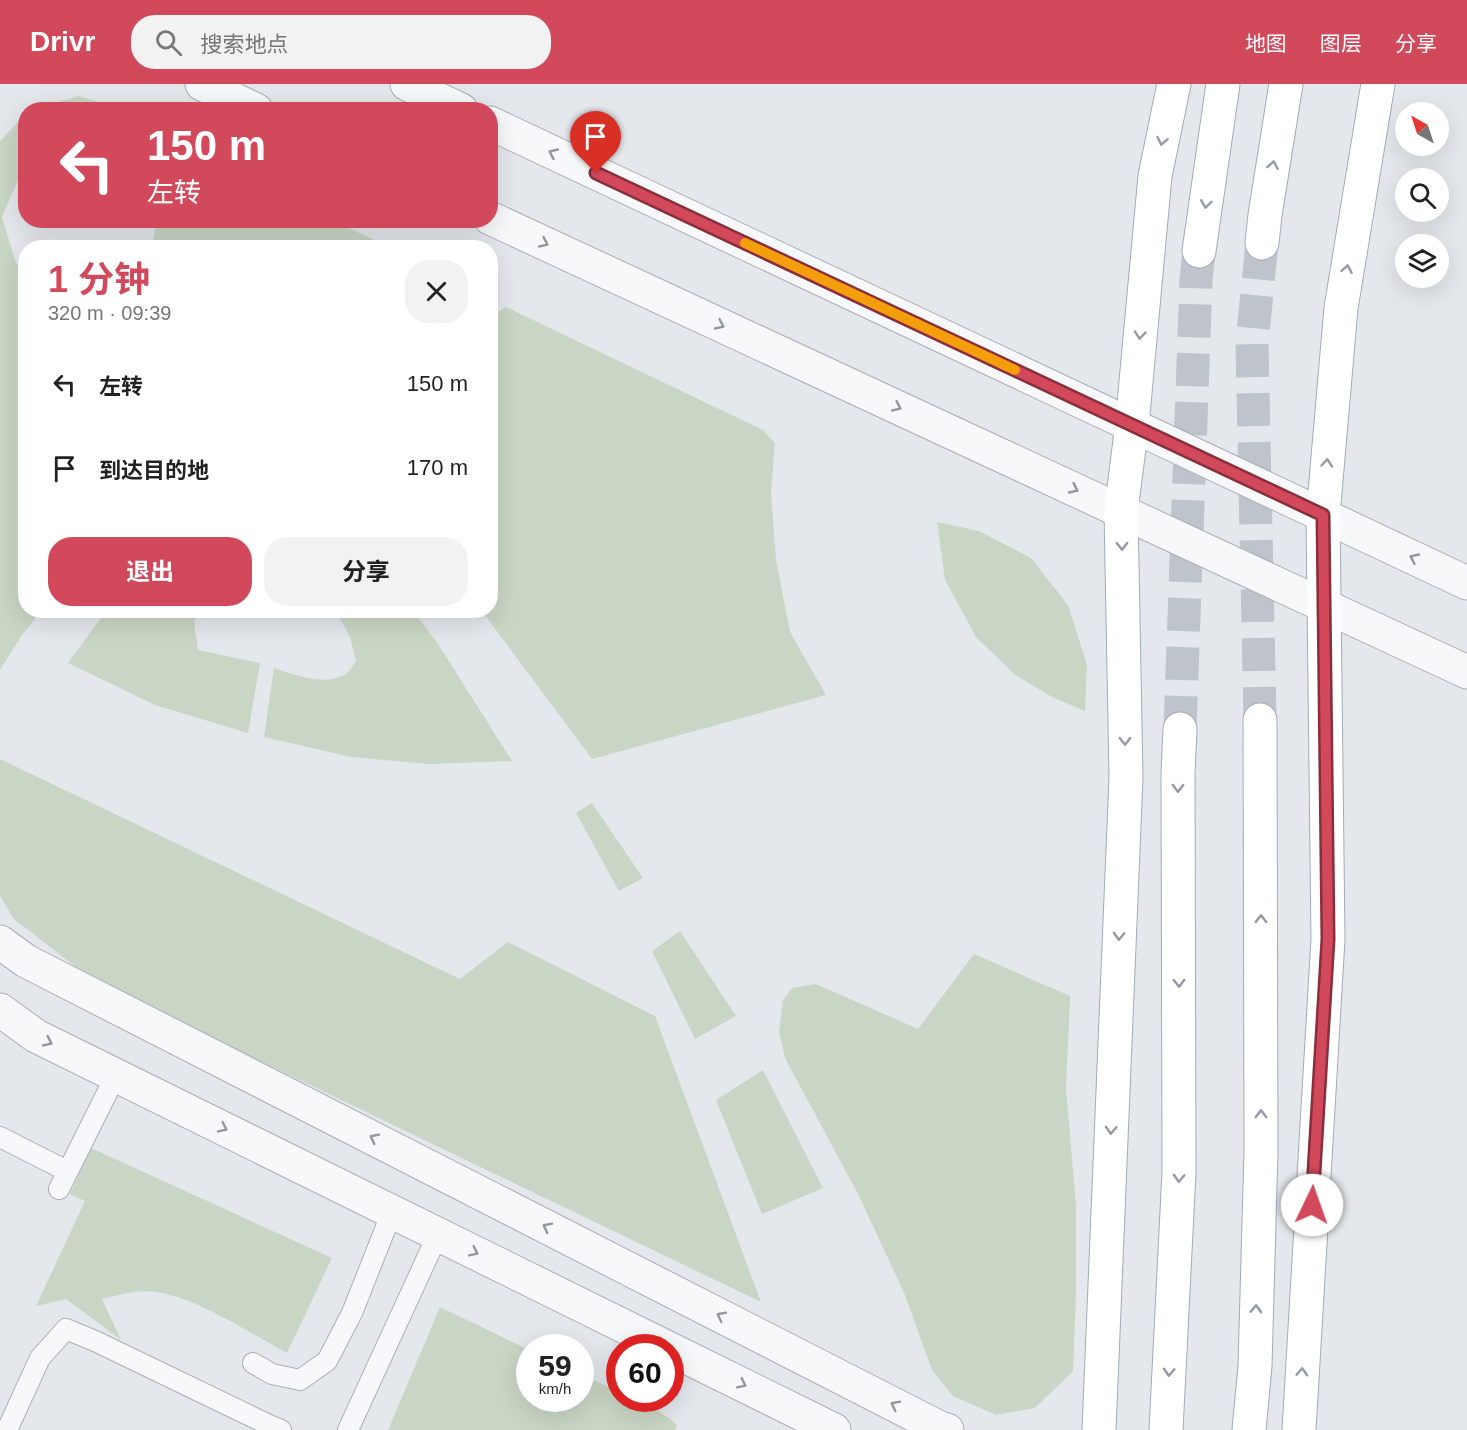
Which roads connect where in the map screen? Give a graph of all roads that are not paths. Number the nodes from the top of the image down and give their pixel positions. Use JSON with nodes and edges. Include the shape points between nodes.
{"nodes":[{"id":1,"x":202,"y":84,"type":"edge"},
{"id":2,"x":407,"y":84,"type":"edge"},
{"id":3,"x":1174,"y":84,"type":"edge"},
{"id":4,"x":1222,"y":84,"type":"edge"},
{"id":5,"x":1286,"y":84,"type":"edge"},
{"id":6,"x":1378,"y":84,"type":"edge"},
{"id":7,"x":239,"y":102,"type":"edge"},
{"id":8,"x":444,"y":102,"type":"edge"},
{"id":9,"x":498,"y":127,"type":"edge"},
{"id":10,"x":498,"y":222,"type":"edge"},
{"id":11,"x":1262,"y":243,"type":"tunnel mouth"},
{"id":12,"x":1199,"y":251,"type":"tunnel mouth"},
{"id":13,"x":1132,"y":425,"type":"junction"},
{"id":14,"x":1121,"y":511,"type":"junction"},
{"id":15,"x":1323,"y":515,"type":"junction"},
{"id":16,"x":1467,"y":583,"type":"edge"},
{"id":17,"x":1324,"y":605,"type":"junction"},
{"id":18,"x":1467,"y":672,"type":"edge"},
{"id":19,"x":1260,"y":720,"type":"tunnel mouth"},
{"id":20,"x":1180,"y":729,"type":"tunnel mouth"},
{"id":21,"x":0,"y":942,"type":"edge"},
{"id":22,"x":0,"y":1010,"type":"edge"},
{"id":23,"x":116,"y":1075,"type":"junction"},
{"id":24,"x":0,"y":1137,"type":"edge"},
{"id":25,"x":392,"y":1212,"type":"junction"},
{"id":26,"x":438,"y":1234,"type":"junction"},
{"id":27,"x":640,"y":1334,"type":"edge"},
{"id":28,"x":684,"y":1356,"type":"edge"},
{"id":29,"x":253,"y":1363,"type":"dead end"},
{"id":30,"x":7,"y":1430,"type":"edge"},
{"id":31,"x":281,"y":1430,"type":"edge"},
{"id":32,"x":348,"y":1430,"type":"edge"},
{"id":33,"x":834,"y":1430,"type":"edge"},
{"id":34,"x":947,"y":1430,"type":"edge"},
{"id":35,"x":1099,"y":1430,"type":"edge"},
{"id":36,"x":1166,"y":1430,"type":"edge"},
{"id":37,"x":1249,"y":1430,"type":"edge"},
{"id":38,"x":1299,"y":1430,"type":"edge"}],
"edges":[{"from":1,"to":7,"type":"street"},
{"from":2,"to":8,"type":"street"},
{"from":3,"to":13,"type":"main road","one_way":true,"via":[[1155,176]]},
{"from":4,"to":12,"type":"main road","one_way":true},
{"from":11,"to":5,"type":"main road","one_way":true},
{"from":15,"to":6,"type":"main road","one_way":true,"via":[[1341,308]]},
{"from":13,"to":9,"type":"street","one_way":true},
{"from":10,"to":14,"type":"street","one_way":true},
{"from":13,"to":14,"type":"main road"},
{"from":13,"to":15,"type":"street"},
{"from":14,"to":17,"type":"street"},
{"from":14,"to":35,"type":"main road","one_way":true,"via":[[1126,777]]},
{"from":16,"to":15,"type":"street","one_way":true},
{"from":15,"to":17,"type":"main road"},
{"from":17,"to":18,"type":"street"},
{"from":38,"to":17,"type":"main road","one_way":true,"via":[[1328,939]]},
{"from":37,"to":19,"type":"main road","one_way":true,"via":[[1255,1366],[1261,1151]]},
{"from":20,"to":36,"type":"main road","one_way":true,"via":[[1179,1172]]},
{"from":34,"to":21,"type":"street","one_way":true,"via":[[26,961]]},
{"from":22,"to":23,"type":"street","one_way":true,"via":[[36,1036]]},
{"from":23,"to":24,"type":"lane","via":[[63,1180]]},
{"from":23,"to":25,"type":"street","one_way":true},
{"from":25,"to":26,"type":"street"},
{"from":25,"to":29,"type":"lane","via":[[352,1313],[327,1361],[300,1380],[272,1374]]},
{"from":26,"to":27,"type":"street","one_way":true},
{"from":26,"to":32,"type":"lane"},
{"from":28,"to":33,"type":"street","one_way":true},
{"from":30,"to":31,"type":"lane","via":[[40,1358],[66,1329]]}]}
